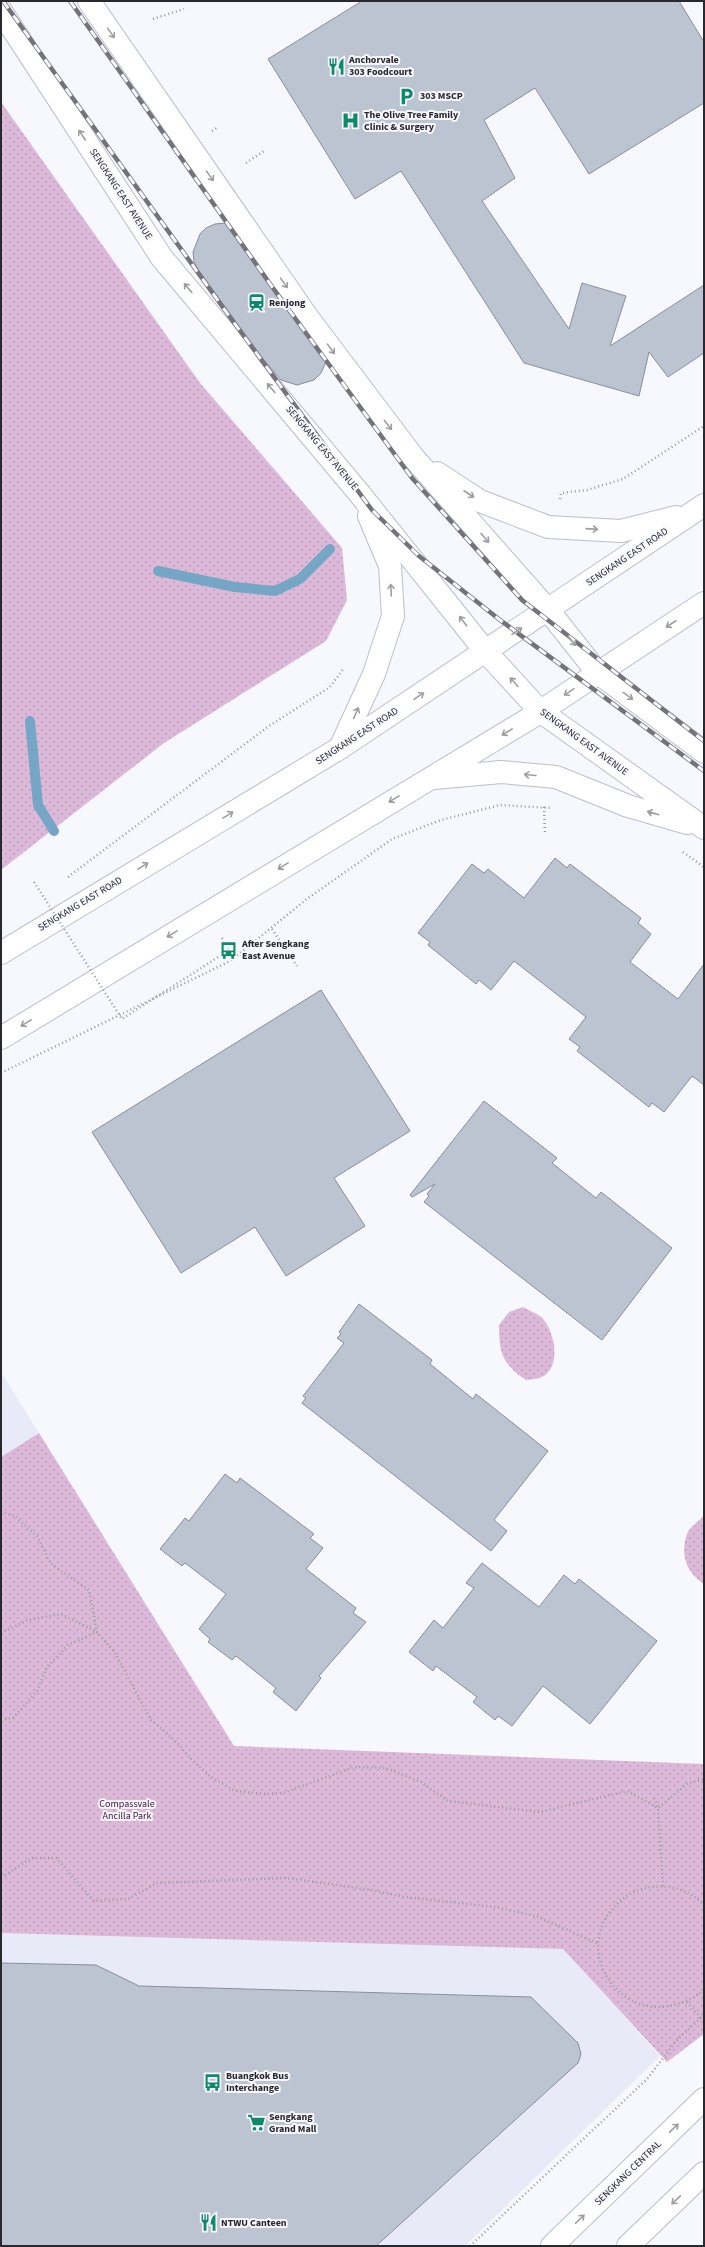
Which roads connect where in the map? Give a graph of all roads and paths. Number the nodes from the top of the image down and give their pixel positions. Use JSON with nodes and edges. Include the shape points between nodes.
{"nodes":[{"id":1,"x":89,"y":1,"type":"edge"},
{"id":2,"x":184,"y":9,"type":"dead end"},
{"id":3,"x":1,"y":11,"type":"edge"},
{"id":4,"x":153,"y":19,"type":"dead end"},
{"id":5,"x":264,"y":151,"type":"dead end"},
{"id":6,"x":246,"y":163,"type":"dead end"},
{"id":7,"x":704,"y":426,"type":"edge"},
{"id":8,"x":413,"y":457,"type":"junction"},
{"id":9,"x":561,"y":492,"type":"dead end"},
{"id":10,"x":359,"y":493,"type":"junction"},
{"id":11,"x":698,"y":509,"type":"edge"},
{"id":12,"x":704,"y":603,"type":"edge"},
{"id":13,"x":548,"y":610,"type":"junction"},
{"id":14,"x":486,"y":652,"type":"junction"},
{"id":15,"x":348,"y":662,"type":"dead end"},
{"id":16,"x":597,"y":672,"type":"junction"},
{"id":17,"x":540,"y":711,"type":"junction"},
{"id":18,"x":340,"y":748,"type":"junction"},
{"id":19,"x":704,"y":752,"type":"edge"},
{"id":20,"x":428,"y":779,"type":"junction"},
{"id":21,"x":544,"y":807,"type":"junction"},
{"id":22,"x":558,"y":809,"type":"dead end"},
{"id":23,"x":704,"y":828,"type":"edge"},
{"id":24,"x":545,"y":833,"type":"dead end"},
{"id":25,"x":679,"y":850,"type":"dead end"},
{"id":26,"x":704,"y":866,"type":"edge"},
{"id":27,"x":62,"y":881,"type":"dead end"},
{"id":28,"x":34,"y":882,"type":"dead end"},
{"id":29,"x":49,"y":890,"type":"dead end"},
{"id":30,"x":36,"y":898,"type":"dead end"},
{"id":31,"x":272,"y":929,"type":"junction"},
{"id":32,"x":229,"y":950,"type":"dead end"},
{"id":33,"x":1,"y":953,"type":"edge"},
{"id":34,"x":297,"y":966,"type":"dead end"},
{"id":35,"x":1,"y":1038,"type":"edge"},
{"id":36,"x":1,"y":1073,"type":"edge"},
{"id":37,"x":1,"y":1512,"type":"edge"},
{"id":38,"x":98,"y":1632,"type":"junction"},
{"id":39,"x":1,"y":1633,"type":"edge"},
{"id":40,"x":1,"y":1720,"type":"edge"},
{"id":41,"x":704,"y":1779,"type":"edge"},
{"id":42,"x":654,"y":1798,"type":"dead end"},
{"id":43,"x":658,"y":1808,"type":"junction"},
{"id":44,"x":1,"y":1874,"type":"edge"},
{"id":45,"x":663,"y":1886,"type":"junction"},
{"id":46,"x":704,"y":1906,"type":"edge"},
{"id":47,"x":599,"y":1944,"type":"junction"},
{"id":48,"x":704,"y":1990,"type":"edge"},
{"id":49,"x":687,"y":2002,"type":"junction"},
{"id":50,"x":704,"y":2015,"type":"edge"},
{"id":51,"x":701,"y":2018,"type":"junction"},
{"id":52,"x":704,"y":2099,"type":"edge"},
{"id":53,"x":704,"y":2173,"type":"edge"},
{"id":54,"x":470,"y":2246,"type":"edge"},
{"id":55,"x":552,"y":2246,"type":"edge"},
{"id":56,"x":628,"y":2246,"type":"edge"}],
"edges":[{"from":1,"to":8,"type":"main road","one_way":true,"via":[[308,318]]},
{"from":2,"to":4,"type":"path"},
{"from":10,"to":3,"type":"main road","name":"SENGKANG EAST AVENUE","one_way":true,"via":[[162,258]]},
{"from":5,"to":6,"type":"path"},
{"from":7,"to":9,"type":"path","via":[[623,479],[587,490]]},
{"from":8,"to":11,"type":"main road","one_way":true,"via":[[480,501],[548,527],[621,531]]},
{"from":8,"to":13,"type":"main road","one_way":true},
{"from":14,"to":10,"type":"main road","name":"SENGKANG EAST AVENUE","one_way":true},
{"from":18,"to":10,"type":"main road","one_way":true,"via":[[374,674],[393,616],[390,566]]},
{"from":11,"to":13,"type":"main road","name":"SENGKANG EAST ROAD"},
{"from":12,"to":16,"type":"main road","one_way":true},
{"from":14,"to":13,"type":"main road","name":"SENGKANG EAST ROAD","one_way":true},
{"from":13,"to":16,"type":"main road","one_way":true},
{"from":17,"to":14,"type":"main road","name":"SENGKANG EAST AVENUE","one_way":true},
{"from":18,"to":14,"type":"main road","name":"SENGKANG EAST ROAD","one_way":true},
{"from":15,"to":27,"type":"path","via":[[330,687],[269,726]]},
{"from":16,"to":17,"type":"main road","one_way":true},
{"from":16,"to":19,"type":"main road","one_way":true},
{"from":17,"to":20,"type":"main road","one_way":true},
{"from":17,"to":23,"type":"main road","name":"SENGKANG EAST AVENUE"},
{"from":33,"to":18,"type":"main road","name":"SENGKANG EAST ROAD","one_way":true},
{"from":23,"to":20,"type":"main road","one_way":true,"via":[[628,806],[556,777],[501,772]]},
{"from":20,"to":35,"type":"main road","one_way":true},
{"from":21,"to":22,"type":"path"},
{"from":21,"to":24,"type":"path"},
{"from":21,"to":31,"type":"path","via":[[500,805],[441,820],[392,839],[307,899]]},
{"from":25,"to":26,"type":"path"},
{"from":28,"to":32,"type":"path","bridge":true,"via":[[122,1019]]},
{"from":29,"to":30,"type":"path"},
{"from":31,"to":34,"type":"path"},
{"from":31,"to":36,"type":"path","via":[[230,961]]},
{"from":37,"to":38,"type":"path","via":[[15,1516],[37,1536],[51,1564],[89,1590]]},
{"from":38,"to":39,"type":"path","via":[[61,1614],[28,1620]]},
{"from":38,"to":40,"type":"path","via":[[68,1645],[47,1667],[37,1691],[13,1718]]},
{"from":38,"to":43,"type":"path","via":[[115,1653],[151,1720],[211,1777],[235,1791],[283,1793],[354,1767],[386,1768],[421,1782],[448,1801],[540,1812],[627,1791]]},
{"from":41,"to":43,"type":"path","via":[[687,1784]]},
{"from":42,"to":43,"type":"path"},
{"from":43,"to":45,"type":"path"},
{"from":44,"to":47,"type":"path","via":[[6,1875],[32,1858],[56,1858],[94,1901],[128,1898],[157,1883],[287,1878],[405,1897],[495,1907],[536,1916]]},
{"from":45,"to":46,"type":"path","via":[[682,1890]]},
{"from":45,"to":47,"type":"path","via":[[643,1888],[626,1896],[612,1908],[602,1926]]},
{"from":47,"to":49,"type":"path","via":[[600,1962],[608,1979],[624,1996],[635,2003],[652,2008],[670,2007]]},
{"from":48,"to":49,"type":"path"},
{"from":49,"to":51,"type":"path"},
{"from":50,"to":51,"type":"path"},
{"from":51,"to":54,"type":"path","via":[[677,2040],[647,2079]]},
{"from":55,"to":52,"type":"main road","name":"SENGKANG CENTRAL","one_way":true},
{"from":53,"to":56,"type":"main road","one_way":true}]}
